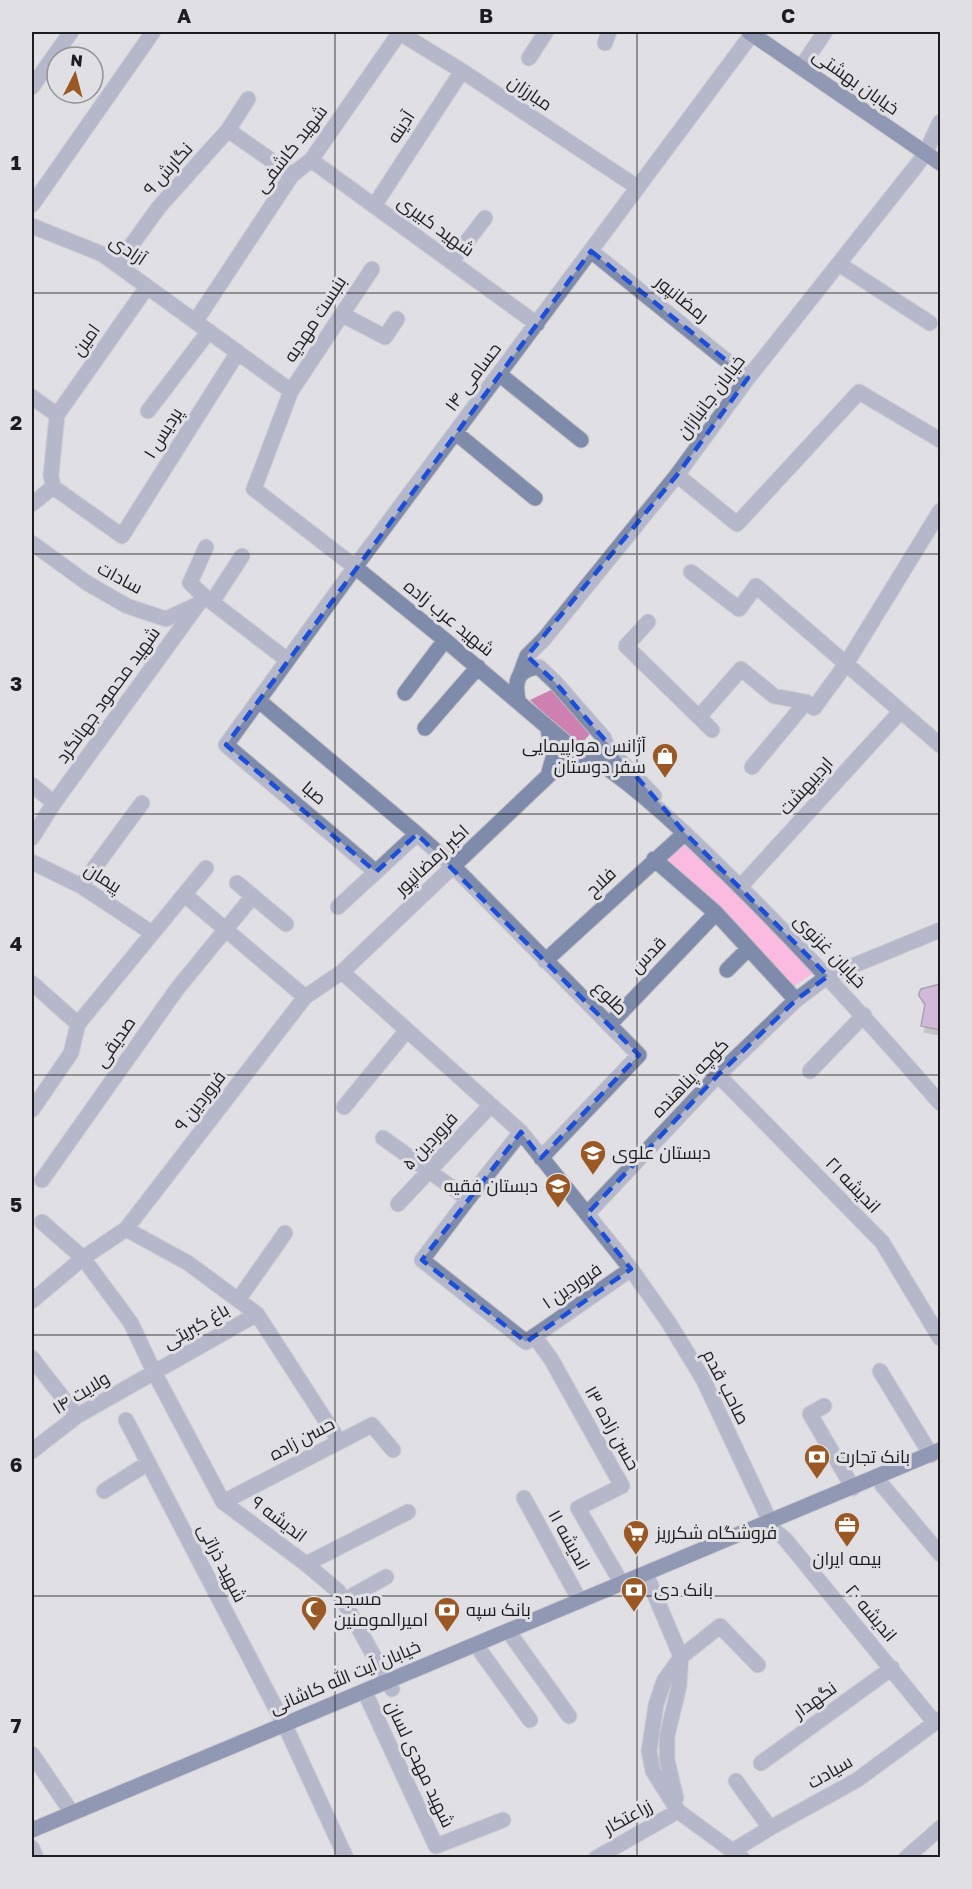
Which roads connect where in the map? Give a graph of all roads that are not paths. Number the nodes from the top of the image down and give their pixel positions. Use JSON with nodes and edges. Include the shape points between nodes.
{"nodes":[{"id":1,"x":70,"y":32,"type":"edge"},
{"id":2,"x":153,"y":32,"type":"edge"},
{"id":3,"x":400,"y":32,"type":"edge"},
{"id":4,"x":546,"y":32,"type":"edge"},
{"id":5,"x":825,"y":32,"type":"edge"},
{"id":6,"x":750,"y":33,"type":"edge"},
{"id":7,"x":529,"y":58,"type":"dead end"},
{"id":8,"x":801,"y":67,"type":"junction"},
{"id":9,"x":462,"y":70,"type":"junction"},
{"id":10,"x":32,"y":87,"type":"edge"},
{"id":11,"x":248,"y":99,"type":"dead end"},
{"id":12,"x":940,"y":122,"type":"edge"},
{"id":13,"x":228,"y":130,"type":"junction"},
{"id":14,"x":925,"y":154,"type":"junction"},
{"id":15,"x":311,"y":160,"type":"junction"},
{"id":16,"x":940,"y":164,"type":"edge"},
{"id":17,"x":292,"y":175,"type":"junction"},
{"id":18,"x":637,"y":187,"type":"junction"},
{"id":19,"x":32,"y":205,"type":"edge"},
{"id":20,"x":374,"y":206,"type":"junction"},
{"id":21,"x":485,"y":218,"type":"dead end"},
{"id":22,"x":32,"y":226,"type":"edge"},
{"id":23,"x":591,"y":251,"type":"junction"},
{"id":24,"x":451,"y":262,"type":"junction"},
{"id":25,"x":839,"y":264,"type":"junction"},
{"id":26,"x":117,"y":265,"type":"junction"},
{"id":27,"x":372,"y":269,"type":"dead end"},
{"id":28,"x":147,"y":287,"type":"junction"},
{"id":29,"x":343,"y":315,"type":"junction"},
{"id":30,"x":398,"y":319,"type":"dead end"},
{"id":31,"x":195,"y":322,"type":"junction"},
{"id":32,"x":930,"y":323,"type":"dead end"},
{"id":33,"x":537,"y":324,"type":"junction"},
{"id":34,"x":208,"y":331,"type":"junction"},
{"id":35,"x":238,"y":352,"type":"junction"},
{"id":36,"x":499,"y":374,"type":"junction"},
{"id":37,"x":748,"y":378,"type":"junction"},
{"id":38,"x":291,"y":391,"type":"junction"},
{"id":39,"x":32,"y":397,"type":"edge"},
{"id":40,"x":148,"y":411,"type":"dead end"},
{"id":41,"x":57,"y":415,"type":"junction"},
{"id":42,"x":456,"y":433,"type":"junction"},
{"id":43,"x":581,"y":440,"type":"dead end"},
{"id":44,"x":940,"y":440,"type":"edge"},
{"id":45,"x":677,"y":476,"type":"junction"},
{"id":46,"x":53,"y":487,"type":"junction"},
{"id":47,"x":34,"y":498,"type":"edge"},
{"id":48,"x":535,"y":498,"type":"dead end"},
{"id":49,"x":940,"y":511,"type":"edge"},
{"id":50,"x":206,"y":547,"type":"dead end"},
{"id":51,"x":37,"y":548,"type":"edge"},
{"id":52,"x":242,"y":556,"type":"dead end"},
{"id":53,"x":32,"y":564,"type":"edge"},
{"id":54,"x":355,"y":567,"type":"junction"},
{"id":55,"x":691,"y":572,"type":"dead end"},
{"id":56,"x":204,"y":601,"type":"junction"},
{"id":57,"x":648,"y":622,"type":"dead end"},
{"id":58,"x":544,"y":639,"type":"junction"},
{"id":59,"x":445,"y":640,"type":"junction"},
{"id":60,"x":286,"y":659,"type":"junction"},
{"id":61,"x":846,"y":664,"type":"junction"},
{"id":62,"x":478,"y":667,"type":"junction"},
{"id":63,"x":539,"y":667,"type":"junction"},
{"id":64,"x":520,"y":675,"type":"junction"},
{"id":65,"x":405,"y":693,"type":"dead end"},
{"id":66,"x":258,"y":700,"type":"junction"},
{"id":67,"x":518,"y":700,"type":"junction"},
{"id":68,"x":806,"y":702,"type":"junction"},
{"id":69,"x":901,"y":711,"type":"junction"},
{"id":70,"x":699,"y":717,"type":"junction"},
{"id":71,"x":425,"y":728,"type":"dead end"},
{"id":72,"x":548,"y":728,"type":"junction"},
{"id":73,"x":712,"y":730,"type":"dead end"},
{"id":74,"x":226,"y":745,"type":"joint"},
{"id":75,"x":940,"y":746,"type":"edge"},
{"id":76,"x":607,"y":747,"type":"junction"},
{"id":77,"x":588,"y":758,"type":"junction"},
{"id":78,"x":752,"y":767,"type":"dead end"},
{"id":79,"x":548,"y":776,"type":"junction"},
{"id":80,"x":32,"y":785,"type":"edge"},
{"id":81,"x":54,"y":803,"type":"junction"},
{"id":82,"x":142,"y":803,"type":"dead end"},
{"id":83,"x":684,"y":833,"type":"junction"},
{"id":84,"x":417,"y":834,"type":"junction"},
{"id":85,"x":32,"y":838,"type":"edge"},
{"id":86,"x":654,"y":859,"type":"junction"},
{"id":87,"x":32,"y":862,"type":"edge"},
{"id":88,"x":454,"y":867,"type":"junction"},
{"id":89,"x":206,"y":868,"type":"dead end"},
{"id":90,"x":376,"y":872,"type":"junction"},
{"id":91,"x":237,"y":883,"type":"dead end"},
{"id":92,"x":81,"y":886,"type":"junction"},
{"id":93,"x":741,"y":887,"type":"junction"},
{"id":94,"x":185,"y":895,"type":"junction"},
{"id":95,"x":253,"y":896,"type":"junction"},
{"id":96,"x":338,"y":907,"type":"dead end"},
{"id":97,"x":716,"y":913,"type":"junction"},
{"id":98,"x":286,"y":924,"type":"dead end"},
{"id":99,"x":226,"y":930,"type":"junction"},
{"id":100,"x":940,"y":930,"type":"edge"},
{"id":101,"x":152,"y":933,"type":"junction"},
{"id":102,"x":748,"y":949,"type":"junction"},
{"id":103,"x":545,"y":961,"type":"junction"},
{"id":104,"x":727,"y":970,"type":"dead end"},
{"id":105,"x":342,"y":972,"type":"junction"},
{"id":106,"x":828,"y":976,"type":"junction"},
{"id":107,"x":32,"y":983,"type":"edge"},
{"id":108,"x":305,"y":997,"type":"junction"},
{"id":109,"x":796,"y":1000,"type":"junction"},
{"id":110,"x":864,"y":1015,"type":"junction"},
{"id":111,"x":78,"y":1024,"type":"junction"},
{"id":112,"x":609,"y":1025,"type":"junction"},
{"id":113,"x":407,"y":1030,"type":"junction"},
{"id":114,"x":810,"y":1071,"type":"dead end"},
{"id":115,"x":718,"y":1075,"type":"junction"},
{"id":116,"x":940,"y":1103,"type":"edge"},
{"id":117,"x":491,"y":1105,"type":"junction"},
{"id":118,"x":344,"y":1107,"type":"dead end"},
{"id":119,"x":32,"y":1110,"type":"edge"},
{"id":120,"x":521,"y":1132,"type":"junction"},
{"id":121,"x":382,"y":1138,"type":"dead end"},
{"id":122,"x":541,"y":1158,"type":"junction"},
{"id":123,"x":430,"y":1170,"type":"junction"},
{"id":124,"x":42,"y":1180,"type":"dead end"},
{"id":125,"x":468,"y":1199,"type":"junction"},
{"id":126,"x":398,"y":1204,"type":"dead end"},
{"id":127,"x":587,"y":1214,"type":"junction"},
{"id":128,"x":42,"y":1222,"type":"dead end"},
{"id":129,"x":126,"y":1229,"type":"junction"},
{"id":130,"x":285,"y":1233,"type":"dead end"},
{"id":131,"x":83,"y":1258,"type":"junction"},
{"id":132,"x":631,"y":1269,"type":"junction"},
{"id":133,"x":238,"y":1300,"type":"junction"},
{"id":134,"x":32,"y":1301,"type":"edge"},
{"id":135,"x":257,"y":1314,"type":"junction"},
{"id":136,"x":534,"y":1336,"type":"junction"},
{"id":137,"x":940,"y":1338,"type":"edge"},
{"id":138,"x":32,"y":1358,"type":"edge"},
{"id":139,"x":880,"y":1371,"type":"dead end"},
{"id":140,"x":154,"y":1372,"type":"junction"},
{"id":141,"x":824,"y":1406,"type":"dead end"},
{"id":142,"x":76,"y":1416,"type":"junction"},
{"id":143,"x":126,"y":1420,"type":"dead end"},
{"id":144,"x":339,"y":1441,"type":"junction"},
{"id":145,"x":393,"y":1450,"type":"dead end"},
{"id":146,"x":32,"y":1451,"type":"edge"},
{"id":147,"x":937,"y":1455,"type":"edge"},
{"id":148,"x":148,"y":1462,"type":"junction"},
{"id":149,"x":882,"y":1485,"type":"junction"},
{"id":150,"x":853,"y":1488,"type":"junction"},
{"id":151,"x":104,"y":1491,"type":"dead end"},
{"id":152,"x":524,"y":1498,"type":"dead end"},
{"id":153,"x":223,"y":1502,"type":"junction"},
{"id":154,"x":408,"y":1512,"type":"dead end"},
{"id":155,"x":772,"y":1526,"type":"junction"},
{"id":156,"x":940,"y":1554,"type":"edge"},
{"id":157,"x":306,"y":1564,"type":"junction"},
{"id":158,"x":386,"y":1577,"type":"dead end"},
{"id":159,"x":648,"y":1578,"type":"junction"},
{"id":160,"x":622,"y":1584,"type":"junction"},
{"id":161,"x":343,"y":1601,"type":"junction"},
{"id":162,"x":580,"y":1601,"type":"junction"},
{"id":163,"x":513,"y":1638,"type":"junction"},
{"id":164,"x":481,"y":1652,"type":"junction"},
{"id":165,"x":681,"y":1657,"type":"junction"},
{"id":166,"x":758,"y":1665,"type":"dead end"},
{"id":167,"x":892,"y":1668,"type":"junction"},
{"id":168,"x":389,"y":1685,"type":"junction"},
{"id":169,"x":368,"y":1699,"type":"junction"},
{"id":170,"x":569,"y":1716,"type":"dead end"},
{"id":171,"x":530,"y":1720,"type":"dead end"},
{"id":172,"x":938,"y":1721,"type":"edge"},
{"id":173,"x":286,"y":1728,"type":"junction"},
{"id":174,"x":32,"y":1754,"type":"edge"},
{"id":175,"x":761,"y":1763,"type":"dead end"},
{"id":176,"x":736,"y":1781,"type":"dead end"},
{"id":177,"x":678,"y":1811,"type":"junction"},
{"id":178,"x":72,"y":1813,"type":"junction"},
{"id":179,"x":503,"y":1820,"type":"dead end"},
{"id":180,"x":770,"y":1828,"type":"junction"},
{"id":181,"x":940,"y":1828,"type":"edge"},
{"id":182,"x":32,"y":1830,"type":"edge"},
{"id":183,"x":32,"y":1839,"type":"edge"},
{"id":184,"x":32,"y":1848,"type":"edge"},
{"id":185,"x":738,"y":1854,"type":"edge"},
{"id":186,"x":36,"y":1857,"type":"edge"},
{"id":187,"x":346,"y":1857,"type":"edge"},
{"id":188,"x":596,"y":1857,"type":"edge"},
{"id":189,"x":906,"y":1857,"type":"edge"}],
"edges":[{"from":1,"to":10,"type":"street"},
{"from":2,"to":19,"type":"street"},
{"from":3,"to":9,"type":"street","name":"مبارزان"},
{"from":3,"to":15,"type":"street","name":"شهید کاشفی"},
{"from":4,"to":7,"type":"street"},
{"from":5,"to":8,"type":"street"},
{"from":6,"to":8,"type":"main road","name":"خیابان بهشتی"},
{"from":6,"to":18,"type":"street","name":"حسامی ۱۴"},
{"from":8,"to":14,"type":"main road","name":"خیابان بهشتی"},
{"from":9,"to":18,"type":"street","name":"مبارزان"},
{"from":9,"to":20,"type":"street","name":"آدینه"},
{"from":11,"to":13,"type":"street","name":"نگارش ۹"},
{"from":12,"to":14,"type":"street","name":"خیابان جانبازان"},
{"from":13,"to":17,"type":"street"},
{"from":13,"to":26,"type":"street","name":"نگارش ۹","via":[[159,207]]},
{"from":14,"to":16,"type":"main road","name":"خیابان بهشتی"},
{"from":14,"to":25,"type":"street","name":"خیابان جانبازان"},
{"from":15,"to":17,"type":"street","name":"شهید کاشفی"},
{"from":15,"to":20,"type":"street","name":"شهید کبیری"},
{"from":17,"to":31,"type":"street","name":"شهید کاشفی"},
{"from":18,"to":23,"type":"street","name":"حسامی ۱۴"},
{"from":20,"to":24,"type":"street","name":"شهید کبیری"},
{"from":21,"to":24,"type":"street"},
{"from":22,"to":26,"type":"street","name":"آزادی","via":[[102,254]]},
{"from":23,"to":33,"type":"street","name":"حسامی ۱۴"},
{"from":23,"to":37,"type":"street","name":"رمضانپور"},
{"from":24,"to":33,"type":"street","name":"شهید کبیری"},
{"from":25,"to":32,"type":"street"},
{"from":25,"to":37,"type":"street","name":"خیابان جانبازان"},
{"from":26,"to":28,"type":"street","name":"آزادی"},
{"from":27,"to":29,"type":"street","name":"بنبست مهدیه"},
{"from":28,"to":31,"type":"street","name":"آزادی"},
{"from":28,"to":41,"type":"street","name":"امین"},
{"from":29,"to":30,"type":"street","via":[[385,337]]},
{"from":29,"to":38,"type":"street","name":"بنبست مهدیه"},
{"from":31,"to":34,"type":"street","name":"آزادی"},
{"from":33,"to":36,"type":"street","name":"حسامی ۱۴"},
{"from":34,"to":35,"type":"street","name":"آزادی"},
{"from":34,"to":40,"type":"street"},
{"from":35,"to":38,"type":"street","name":"آزادی"},
{"from":35,"to":46,"type":"street","name":"پردیس ۱","via":[[122,536]]},
{"from":36,"to":42,"type":"street","name":"حسامی ۱۴"},
{"from":36,"to":43,"type":"street"},
{"from":37,"to":45,"type":"street","name":"خیابان جانبازان"},
{"from":38,"to":54,"type":"street","name":"بنبست مهدیه","via":[[254,489]]},
{"from":39,"to":41,"type":"street"},
{"from":41,"to":46,"type":"street"},
{"from":42,"to":48,"type":"street"},
{"from":42,"to":54,"type":"street","name":"حسامی ۱۴"},
{"from":44,"to":45,"type":"street","via":[[860,392],[737,524]]},
{"from":45,"to":58,"type":"street","name":"خیابان جانبازان"},
{"from":46,"to":47,"type":"street"},
{"from":49,"to":61,"type":"street"},
{"from":50,"to":56,"type":"street","via":[[190,583]]},
{"from":51,"to":53,"type":"street"},
{"from":51,"to":56,"type":"street","name":"سادات","via":[[127,606],[156,616],[166,619]]},
{"from":52,"to":56,"type":"street","name":"شهید محمود جهانگرد"},
{"from":54,"to":59,"type":"street","name":"شهید عرب زاده"},
{"from":54,"to":60,"type":"street","name":"حسامی ۱۴"},
{"from":55,"to":61,"type":"street","via":[[739,609],[756,586]]},
{"from":56,"to":60,"type":"street"},
{"from":56,"to":81,"type":"street","name":"شهید محمود جهانگرد"},
{"from":57,"to":70,"type":"street","via":[[626,646]]},
{"from":58,"to":63,"type":"street","name":"خیابان جانبازان"},
{"from":58,"to":64,"type":"street","via":[[527,656]]},
{"from":59,"to":62,"type":"street","name":"شهید عرب زاده"},
{"from":59,"to":65,"type":"street"},
{"from":60,"to":66,"type":"street","name":"حسامی ۱۴"},
{"from":61,"to":68,"type":"street","via":[[814,708]]},
{"from":61,"to":69,"type":"street"},
{"from":62,"to":67,"type":"street","name":"شهید عرب زاده"},
{"from":62,"to":71,"type":"street"},
{"from":63,"to":64,"type":"street"},
{"from":63,"to":76,"type":"street","via":[[604,738]]},
{"from":64,"to":67,"type":"street","via":[[515,687]]},
{"from":66,"to":74,"type":"street","name":"حسامی ۱۴"},
{"from":66,"to":84,"type":"street"},
{"from":67,"to":72,"type":"street","name":"شهید عرب زاده"},
{"from":68,"to":70,"type":"street","via":[[774,696],[741,669]]},
{"from":68,"to":78,"type":"street"},
{"from":69,"to":75,"type":"street"},
{"from":69,"to":93,"type":"street","name":"اردیبهشت"},
{"from":70,"to":73,"type":"street"},
{"from":72,"to":77,"type":"street","name":"شهید عرب زاده"},
{"from":72,"to":79,"type":"street","via":[[553,758]]},
{"from":74,"to":90,"type":"street","name":"صبا"},
{"from":76,"to":77,"type":"street","name":"اکبر رمضانپور","via":[[603,754]]},
{"from":76,"to":83,"type":"street"},
{"from":77,"to":79,"type":"street","name":"اکبر رمضانپور","via":[[565,762]]},
{"from":77,"to":83,"type":"street","name":"شهید عرب زاده","via":[[620,777]]},
{"from":79,"to":88,"type":"street","name":"اکبر رمضانپور"},
{"from":80,"to":81,"type":"street"},
{"from":81,"to":85,"type":"street","name":"شهید محمود جهانگرد"},
{"from":82,"to":92,"type":"street"},
{"from":83,"to":86,"type":"street","name":"فلاح"},
{"from":83,"to":93,"type":"street","name":"خیابان غزنوی"},
{"from":84,"to":88,"type":"street","name":"طلوع"},
{"from":84,"to":90,"type":"street"},
{"from":86,"to":97,"type":"street"},
{"from":86,"to":103,"type":"street","name":"فلاح"},
{"from":87,"to":92,"type":"street","name":"پیمان"},
{"from":88,"to":103,"type":"street","name":"طلوع"},
{"from":88,"to":105,"type":"street","name":"اکبر رمضانپور"},
{"from":89,"to":94,"type":"street"},
{"from":90,"to":96,"type":"street"},
{"from":91,"to":95,"type":"street"},
{"from":92,"to":101,"type":"street","name":"پیمان"},
{"from":93,"to":106,"type":"street","name":"خیابان غزنوی"},
{"from":94,"to":99,"type":"street"},
{"from":94,"to":101,"type":"street"},
{"from":95,"to":98,"type":"street"},
{"from":95,"to":99,"type":"street"},
{"from":97,"to":102,"type":"street"},
{"from":97,"to":112,"type":"street","name":"قدس"},
{"from":99,"to":108,"type":"street"},
{"from":99,"to":124,"type":"street","name":"صدیقی","via":[[177,989]]},
{"from":100,"to":106,"type":"street","name":"کوچه پناهنده"},
{"from":101,"to":111,"type":"street"},
{"from":102,"to":104,"type":"street"},
{"from":102,"to":109,"type":"street"},
{"from":103,"to":112,"type":"street","name":"طلوع"},
{"from":105,"to":108,"type":"street"},
{"from":105,"to":113,"type":"street","name":"صاحب قدم"},
{"from":106,"to":109,"type":"street","name":"کوچه پناهنده"},
{"from":106,"to":110,"type":"street","name":"خیابان غزنوی"},
{"from":107,"to":111,"type":"street"},
{"from":108,"to":129,"type":"street","name":"فروردین ۹"},
{"from":109,"to":115,"type":"street","name":"کوچه پناهنده"},
{"from":110,"to":114,"type":"street"},
{"from":110,"to":116,"type":"street","name":"خیابان غزنوی"},
{"from":111,"to":119,"type":"street","via":[[71,1053]]},
{"from":112,"to":122,"type":"street","name":"طلوع","via":[[639,1055]]},
{"from":113,"to":117,"type":"street","name":"صاحب قدم"},
{"from":113,"to":118,"type":"street"},
{"from":115,"to":127,"type":"street","name":"کوچه پناهنده"},
{"from":115,"to":137,"type":"street","name":"اندیشه ۲۱","via":[[882,1242]]},
{"from":117,"to":120,"type":"street","name":"صاحب قدم"},
{"from":117,"to":123,"type":"street","name":"فروردین ۵"},
{"from":120,"to":122,"type":"street","name":"صاحب قدم"},
{"from":120,"to":125,"type":"street"},
{"from":121,"to":123,"type":"street"},
{"from":122,"to":127,"type":"street","name":"صاحب قدم"},
{"from":123,"to":125,"type":"street"},
{"from":123,"to":126,"type":"street","name":"فروردین ۵"},
{"from":125,"to":136,"type":"street","via":[[422,1260],[526,1342]]},
{"from":127,"to":132,"type":"street","name":"صاحب قدم"},
{"from":128,"to":131,"type":"street","name":"اندیشه ۹"},
{"from":129,"to":131,"type":"street","name":"فروردین ۹"},
{"from":129,"to":133,"type":"street","via":[[188,1263]]},
{"from":130,"to":133,"type":"street"},
{"from":131,"to":134,"type":"street","name":"فروردین ۹"},
{"from":131,"to":140,"type":"street","name":"اندیشه ۹","via":[[131,1323]]},
{"from":132,"to":136,"type":"street","name":"فروردین ۱"},
{"from":132,"to":155,"type":"street","name":"صاحب قدم","via":[[703,1379]]},
{"from":133,"to":135,"type":"street"},
{"from":135,"to":140,"type":"street","name":"باغ کبریتی"},
{"from":135,"to":144,"type":"street"},
{"from":136,"to":160,"type":"street","name":"حسن زاده ۱۳","via":[[551,1359],[622,1486],[578,1508]]},
{"from":138,"to":142,"type":"street"},
{"from":139,"to":147,"type":"street"},
{"from":140,"to":142,"type":"street","name":"ولایت ۱۴"},
{"from":140,"to":153,"type":"street","name":"اندیشه ۹"},
{"from":141,"to":150,"type":"street","via":[[810,1414]]},
{"from":142,"to":146,"type":"street","name":"ولایت ۱۴"},
{"from":143,"to":148,"type":"street","name":"شهید ذراتی"},
{"from":144,"to":145,"type":"street","name":"حسن زاده","via":[[372,1425]]},
{"from":144,"to":153,"type":"street","name":"حسن زاده"},
{"from":147,"to":149,"type":"main road","name":"خیابان آیت الله کاشانی"},
{"from":147,"to":150,"type":"main road","name":"خیابان آیت الله کاشانی"},
{"from":148,"to":151,"type":"street"},
{"from":148,"to":173,"type":"street","name":"شهید ذراتی"},
{"from":149,"to":155,"type":"main road","name":"خیابان آیت الله کاشانی"},
{"from":149,"to":156,"type":"street"},
{"from":150,"to":155,"type":"main road","name":"خیابان آیت الله کاشانی"},
{"from":152,"to":162,"type":"street","name":"اندیشه ۱۱"},
{"from":153,"to":157,"type":"street","name":"اندیشه ۹"},
{"from":154,"to":157,"type":"street"},
{"from":155,"to":159,"type":"main road","name":"خیابان آیت الله کاشانی"},
{"from":155,"to":167,"type":"street","name":"اندیشه ۲۰"},
{"from":157,"to":161,"type":"street","name":"اندیشه ۹","via":[[338,1591]]},
{"from":158,"to":161,"type":"street"},
{"from":159,"to":160,"type":"main road","name":"خیابان آیت الله کاشانی"},
{"from":159,"to":163,"type":"main road","name":"خیابان آیت الله کاشانی"},
{"from":159,"to":165,"type":"street"},
{"from":160,"to":162,"type":"main road","name":"خیابان آیت الله کاشانی"},
{"from":161,"to":168,"type":"street","name":"اندیشه ۹"},
{"from":162,"to":168,"type":"main road","name":"خیابان آیت الله کاشانی"},
{"from":163,"to":164,"type":"main road","name":"خیابان آیت الله کاشانی"},
{"from":163,"to":170,"type":"street"},
{"from":164,"to":168,"type":"main road","name":"خیابان آیت الله کاشانی"},
{"from":164,"to":171,"type":"street"},
{"from":165,"to":166,"type":"street","via":[[720,1626]]},
{"from":165,"to":177,"type":"street","via":[[664,1681],[650,1734],[654,1771]]},
{"from":167,"to":172,"type":"street","name":"اندیشه ۲۰"},
{"from":167,"to":175,"type":"street","name":"نگهدار"},
{"from":168,"to":169,"type":"main road","name":"خیابان آیت الله کاشانی"},
{"from":168,"to":173,"type":"main road","name":"خیابان آیت الله کاشانی"},
{"from":169,"to":173,"type":"main road","name":"خیابان آیت الله کاشانی"},
{"from":169,"to":179,"type":"street","name":"شهید مهدی لسان","via":[[436,1846]]},
{"from":172,"to":180,"type":"street","name":"سیادت","via":[[857,1780]]},
{"from":173,"to":178,"type":"main road","name":"خیابان آیت الله کاشانی"},
{"from":173,"to":183,"type":"main road","name":"خیابان آیت الله کاشانی"},
{"from":173,"to":187,"type":"street","name":"شهید ذراتی"},
{"from":174,"to":178,"type":"street"},
{"from":176,"to":180,"type":"street"},
{"from":177,"to":185,"type":"street"},
{"from":177,"to":188,"type":"street","name":"زراعتکار"},
{"from":178,"to":182,"type":"main road","name":"خیابان آیت الله کاشانی"},
{"from":180,"to":185,"type":"street","name":"سیادت"},
{"from":181,"to":189,"type":"street"},
{"from":184,"to":186,"type":"street"}]}
